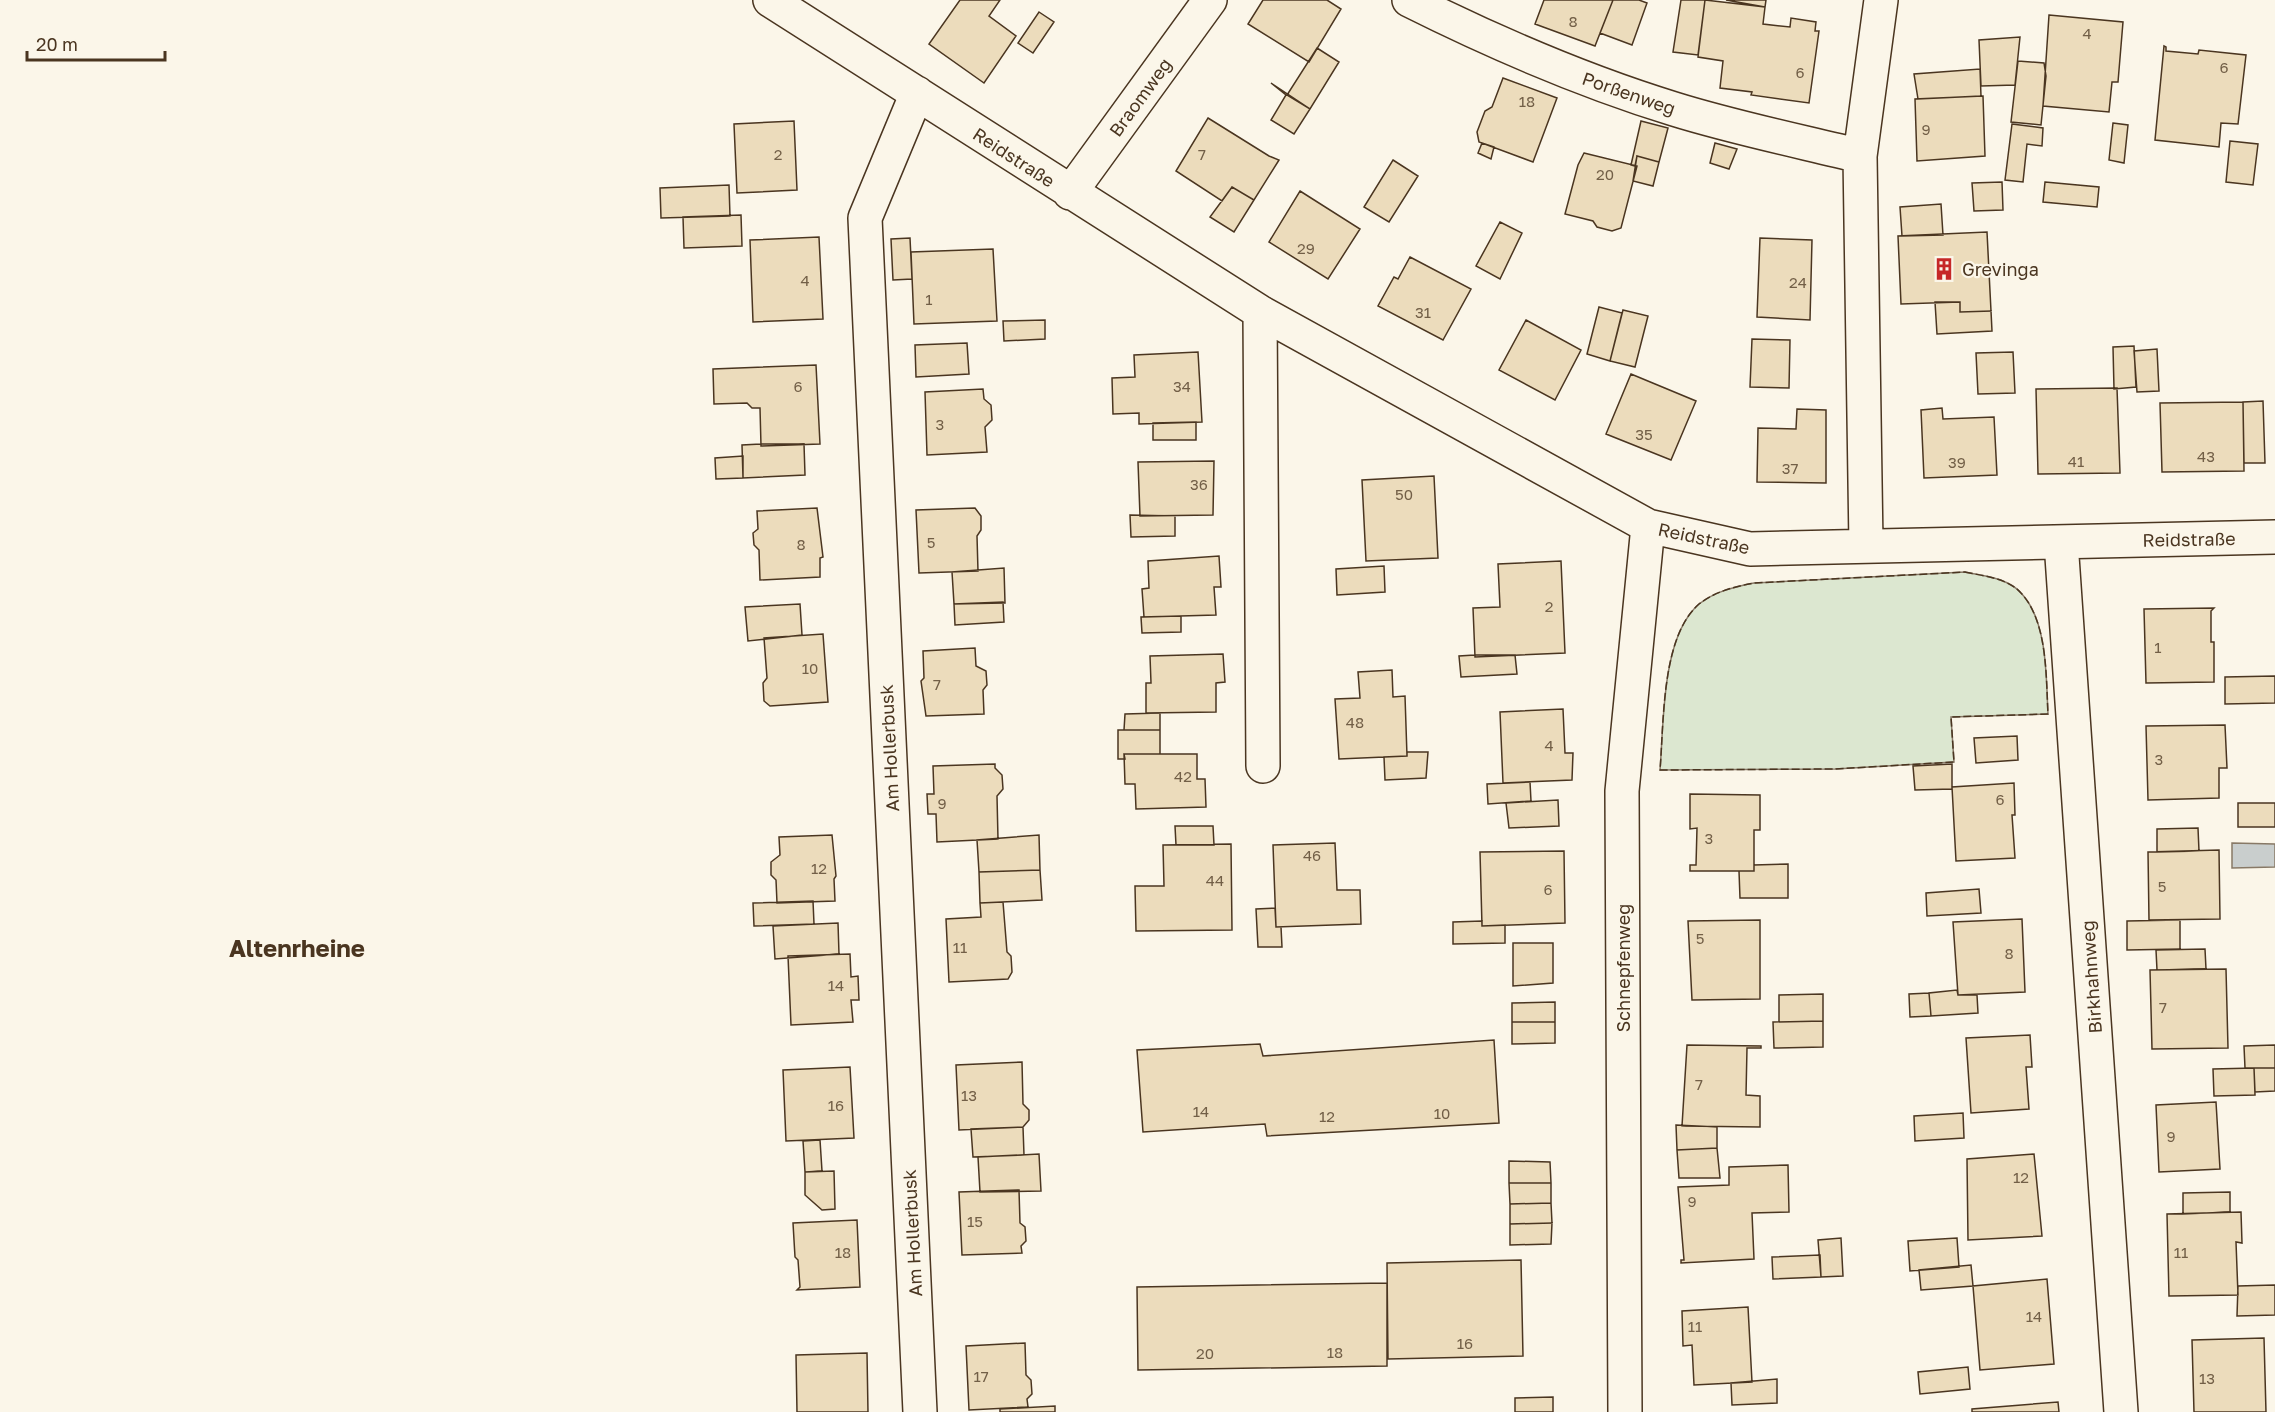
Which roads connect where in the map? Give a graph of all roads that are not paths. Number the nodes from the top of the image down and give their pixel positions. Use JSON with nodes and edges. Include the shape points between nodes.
{"nodes":[{"id":1,"x":770,"y":0,"type":"edge"},
{"id":2,"x":1210,"y":0,"type":"edge"},
{"id":3,"x":1409,"y":0,"type":"edge"},
{"id":4,"x":1881,"y":0,"type":"edge"},
{"id":5,"x":917,"y":93,"type":"junction"},
{"id":6,"x":1860,"y":156,"type":"junction"},
{"id":7,"x":1070,"y":194,"type":"junction"},
{"id":8,"x":1260,"y":312,"type":"junction"},
{"id":9,"x":1648,"y":526,"type":"junction"},
{"id":10,"x":2275,"y":537,"type":"edge"},
{"id":11,"x":2061,"y":542,"type":"junction"},
{"id":12,"x":1866,"y":545,"type":"junction"},
{"id":13,"x":1263,"y":766,"type":"dead end"},
{"id":14,"x":920,"y":1412,"type":"edge"},
{"id":15,"x":1625,"y":1412,"type":"edge"},
{"id":16,"x":2121,"y":1412,"type":"edge"}],
"edges":[{"from":1,"to":5,"type":"street","name":"Reidstraße"},
{"from":2,"to":7,"type":"street","name":"Braomweg"},
{"from":3,"to":6,"type":"street","name":"Porßenweg","via":[[1494,42],[1606,86],[1676,110]]},
{"from":4,"to":6,"type":"street"},
{"from":5,"to":7,"type":"street","name":"Reidstraße"},
{"from":5,"to":14,"type":"street","name":"Am Hollerbusk","via":[[865,218]]},
{"from":6,"to":12,"type":"street"},
{"from":7,"to":8,"type":"street","name":"Reidstraße"},
{"from":8,"to":9,"type":"street","name":"Reidstraße"},
{"from":8,"to":13,"type":"street"},
{"from":9,"to":12,"type":"street","name":"Reidstraße","via":[[1750,549]]},
{"from":9,"to":15,"type":"street","name":"Schnepfenweg","via":[[1622,791]]},
{"from":10,"to":11,"type":"street","name":"Reidstraße"},
{"from":11,"to":12,"type":"street","name":"Reidstraße"},
{"from":11,"to":16,"type":"street","name":"Birkhahnweg"}]}
